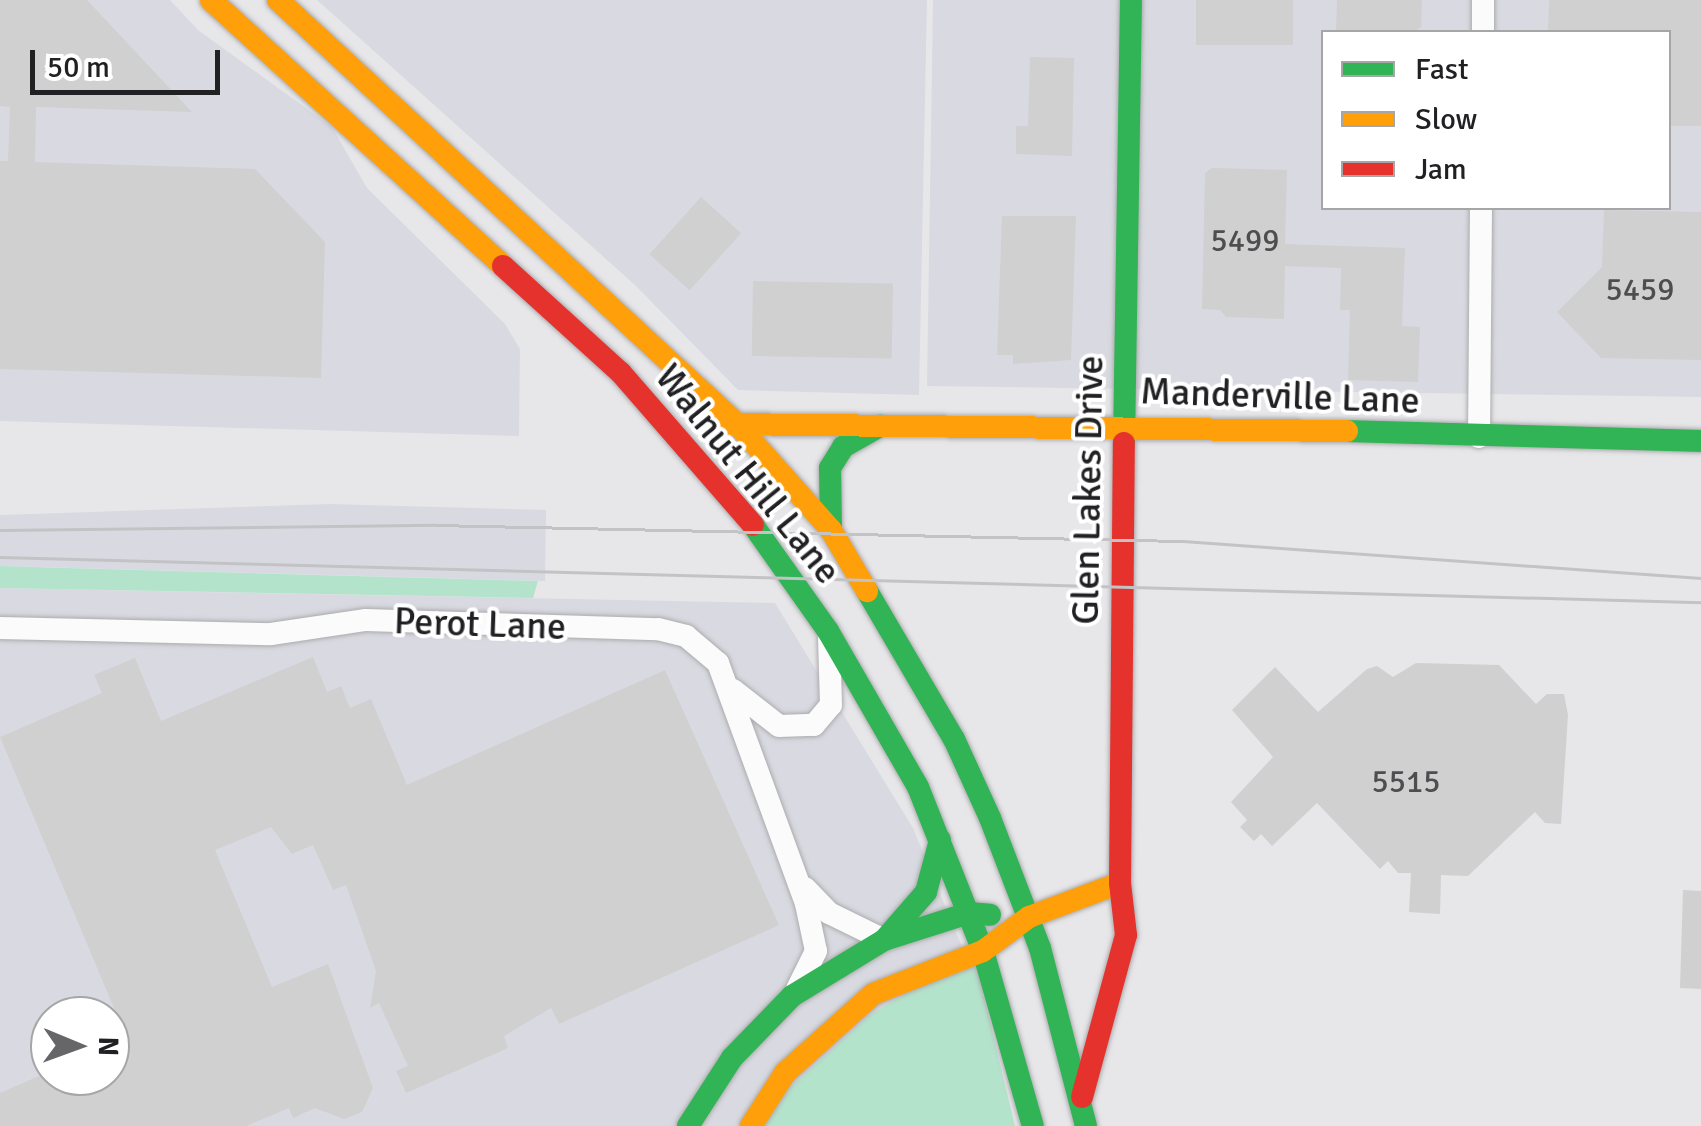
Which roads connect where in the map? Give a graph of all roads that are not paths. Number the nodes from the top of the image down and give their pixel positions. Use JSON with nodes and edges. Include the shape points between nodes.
{"nodes":[{"id":1,"x":211,"y":0,"type":"edge"},
{"id":2,"x":278,"y":0,"type":"edge"},
{"id":3,"x":1131,"y":0,"type":"edge"},
{"id":4,"x":1483,"y":0,"type":"edge"},
{"id":5,"x":1483,"y":30,"type":"edge"},
{"id":6,"x":398,"y":106,"type":"junction"},
{"id":7,"x":364,"y":139,"type":"junction"},
{"id":8,"x":1482,"y":210,"type":"edge"},
{"id":9,"x":620,"y":373,"type":"junction"},
{"id":10,"x":738,"y":424,"type":"junction"},
{"id":11,"x":884,"y":424,"type":"junction"},
{"id":12,"x":1122,"y":426,"type":"junction"},
{"id":13,"x":1480,"y":436,"type":"junction"},
{"id":14,"x":1701,"y":441,"type":"edge"},
{"id":15,"x":831,"y":530,"type":"junction"},
{"id":16,"x":0,"y":628,"type":"edge"},
{"id":17,"x":828,"y":630,"type":"junction"},
{"id":18,"x":726,"y":684,"type":"junction"},
{"id":19,"x":940,"y":840,"type":"junction"},
{"id":20,"x":798,"y":881,"type":"junction"},
{"id":21,"x":1123,"y":894,"type":"junction"},
{"id":22,"x":969,"y":914,"type":"junction"},
{"id":23,"x":1030,"y":917,"type":"junction"},
{"id":24,"x":884,"y":940,"type":"junction"},
{"id":25,"x":984,"y":951,"type":"junction"},
{"id":26,"x":792,"y":996,"type":"junction"},
{"id":27,"x":1081,"y":1102,"type":"junction"},
{"id":28,"x":688,"y":1126,"type":"edge"},
{"id":29,"x":752,"y":1126,"type":"edge"},
{"id":30,"x":1033,"y":1126,"type":"edge"},
{"id":31,"x":1086,"y":1126,"type":"edge"}],
"edges":[{"from":1,"to":7,"type":"main road","name":"Walnut Hill Lane"},
{"from":2,"to":6,"type":"main road","name":"Walnut Hill Lane"},
{"from":3,"to":12,"type":"main road","name":"Glen Lakes Drive"},
{"from":4,"to":5,"type":"street"},
{"from":6,"to":7,"type":"main road"},
{"from":6,"to":10,"type":"main road","name":"Walnut Hill Lane"},
{"from":7,"to":9,"type":"main road","name":"Walnut Hill Lane"},
{"from":8,"to":13,"type":"street"},
{"from":9,"to":10,"type":"main road","name":"Manderville Lane","via":[[708,421]]},
{"from":9,"to":17,"type":"main road","name":"Walnut Hill Lane","via":[[740,508]]},
{"from":10,"to":11,"type":"main road","name":"Manderville Lane"},
{"from":10,"to":15,"type":"main road","name":"Walnut Hill Lane"},
{"from":11,"to":12,"type":"main road","name":"Manderville Lane"},
{"from":11,"to":15,"type":"main road","via":[[842,446],[830,468]]},
{"from":12,"to":13,"type":"main road","name":"Manderville Lane"},
{"from":12,"to":21,"type":"main road","name":"Glen Lakes Drive"},
{"from":13,"to":14,"type":"main road","name":"Manderville Lane"},
{"from":15,"to":23,"type":"main road","name":"Walnut Hill Lane","via":[[954,739]]},
{"from":16,"to":18,"type":"street","name":"Perot Lane","via":[[271,634],[366,620],[658,629],[707,649]]},
{"from":17,"to":18,"type":"street","via":[[831,705],[814,725],[779,726]]},
{"from":17,"to":19,"type":"main road","name":"Walnut Hill Lane","via":[[910,771]]},
{"from":18,"to":20,"type":"street","name":"Perot Lane"},
{"from":19,"to":22,"type":"main road","name":"Walnut Hill Lane"},
{"from":19,"to":24,"type":"main road","via":[[926,892]]},
{"from":20,"to":24,"type":"street","via":[[828,913]]},
{"from":20,"to":26,"type":"street","name":"Perot Lane","via":[[816,952]]},
{"from":21,"to":23,"type":"main road"},
{"from":21,"to":27,"type":"main road","name":"Glen Lakes Drive","via":[[1124,956]]},
{"from":22,"to":23,"type":"main road"},
{"from":22,"to":24,"type":"main road"},
{"from":22,"to":25,"type":"main road","name":"Walnut Hill Lane"},
{"from":23,"to":25,"type":"main road"},
{"from":23,"to":27,"type":"main road","name":"Walnut Hill Lane"},
{"from":24,"to":26,"type":"main road"},
{"from":25,"to":29,"type":"main road","via":[[873,994],[786,1073]]},
{"from":25,"to":30,"type":"main road","name":"Walnut Hill Lane"},
{"from":26,"to":28,"type":"main road","via":[[732,1058]]},
{"from":27,"to":31,"type":"main road","name":"Walnut Hill Lane"}]}
